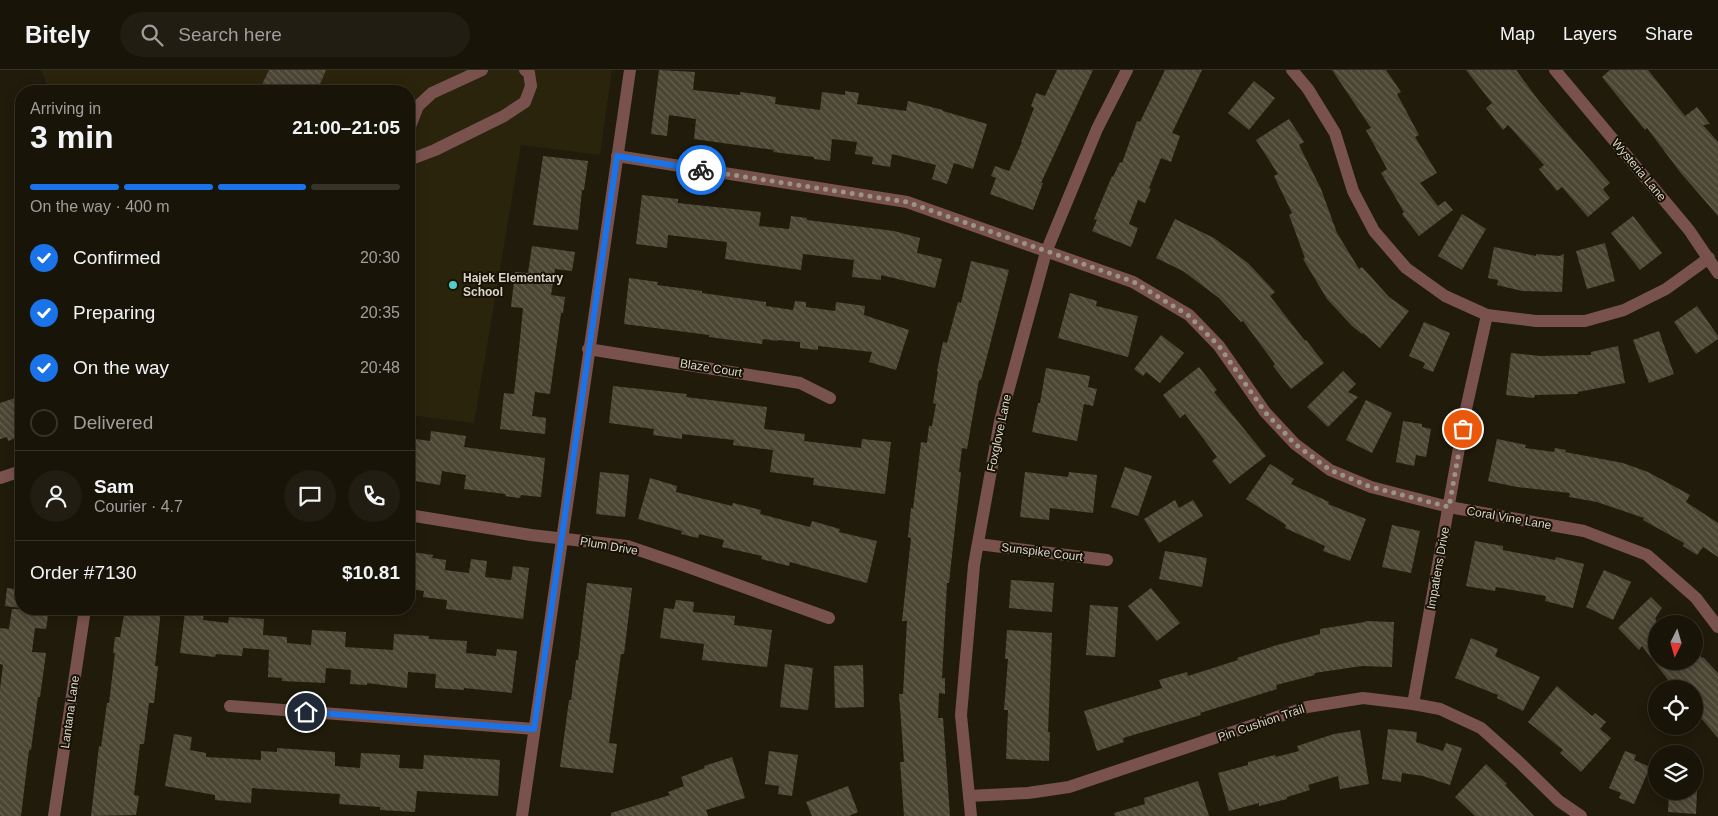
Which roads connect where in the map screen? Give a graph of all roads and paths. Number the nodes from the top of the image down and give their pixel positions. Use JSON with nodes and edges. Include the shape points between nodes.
{"nodes":[{"id":1,"x":482,"y":70,"type":"edge"},
{"id":2,"x":525,"y":70,"type":"edge"},
{"id":3,"x":630,"y":70,"type":"edge"},
{"id":4,"x":1127,"y":70,"type":"edge"},
{"id":5,"x":1292,"y":70,"type":"edge"},
{"id":6,"x":1555,"y":70,"type":"edge"},
{"id":7,"x":415,"y":114,"type":"edge"},
{"id":8,"x":617,"y":156,"type":"junction"},
{"id":9,"x":415,"y":157,"type":"edge"},
{"id":10,"x":1046,"y":252,"type":"junction"},
{"id":11,"x":1709,"y":258,"type":"junction"},
{"id":12,"x":1718,"y":273,"type":"edge"},
{"id":13,"x":1487,"y":315,"type":"junction"},
{"id":14,"x":588,"y":349,"type":"junction"},
{"id":15,"x":830,"y":398,"type":"dead end"},
{"id":16,"x":15,"y":473,"type":"edge"},
{"id":17,"x":0,"y":478,"type":"edge"},
{"id":18,"x":1449,"y":507,"type":"junction"},
{"id":19,"x":415,"y":515,"type":"edge"},
{"id":20,"x":563,"y":539,"type":"junction"},
{"id":21,"x":978,"y":544,"type":"junction"},
{"id":22,"x":1107,"y":560,"type":"dead end"},
{"id":23,"x":84,"y":615,"type":"edge"},
{"id":24,"x":828,"y":618,"type":"dead end"},
{"id":25,"x":1718,"y":627,"type":"edge"},
{"id":26,"x":1414,"y":704,"type":"junction"},
{"id":27,"x":230,"y":706,"type":"dead end"},
{"id":28,"x":534,"y":729,"type":"junction"},
{"id":29,"x":969,"y":796,"type":"junction"},
{"id":30,"x":1577,"y":815,"type":"edge"},
{"id":31,"x":54,"y":816,"type":"edge"},
{"id":32,"x":522,"y":816,"type":"edge"},
{"id":33,"x":972,"y":816,"type":"edge"}],
"edges":[{"from":1,"to":7,"type":"street","via":[[432,93],[418,106]]},
{"from":2,"to":9,"type":"street","via":[[529,73],[531,86],[525,102],[504,116]]},
{"from":3,"to":8,"type":"street"},
{"from":4,"to":10,"type":"street","name":"Foxglove Lane","via":[[1097,129]]},
{"from":5,"to":13,"type":"street","via":[[1308,89],[1335,134],[1353,191],[1374,231],[1406,268],[1445,296]]},
{"from":6,"to":11,"type":"street","name":"Wysteria Lane"},
{"from":8,"to":10,"type":"street","name":"Coral Vine Lane","via":[[907,202]]},
{"from":8,"to":14,"type":"street"},
{"from":10,"to":18,"type":"street","name":"Coral Vine Lane","via":[[1134,282],[1188,315],[1219,346],[1265,412],[1295,444],[1330,470],[1371,487]]},
{"from":10,"to":21,"type":"street","name":"Foxglove Lane","via":[[1000,421]]},
{"from":11,"to":12,"type":"street","name":"Wysteria Lane"},
{"from":11,"to":13,"type":"street","via":[[1657,293],[1624,310],[1585,320],[1536,321]]},
{"from":13,"to":18,"type":"street","name":"Impatiens Drive"},
{"from":14,"to":15,"type":"street","name":"Blaze Court","via":[[800,383]]},
{"from":14,"to":20,"type":"street"},
{"from":16,"to":17,"type":"street"},
{"from":18,"to":25,"type":"street","name":"Coral Vine Lane","via":[[1584,531],[1647,555],[1696,598]]},
{"from":18,"to":26,"type":"street","name":"Impatiens Drive"},
{"from":19,"to":20,"type":"street","name":"Plum Drive"},
{"from":20,"to":24,"type":"street","name":"Plum Drive","via":[[627,546]]},
{"from":20,"to":28,"type":"street"},
{"from":21,"to":22,"type":"street","name":"Sunspike Court"},
{"from":21,"to":29,"type":"street","name":"Foxglove Lane","via":[[961,715]]},
{"from":23,"to":31,"type":"street","name":"Lantana Lane"},
{"from":26,"to":29,"type":"street","name":"Pin Cushion Trail","via":[[1363,698],[1307,707],[1069,787]]},
{"from":26,"to":30,"type":"street","name":"Pin Cushion Trail","via":[[1440,709],[1481,728]]},
{"from":27,"to":28,"type":"street"},
{"from":28,"to":32,"type":"street"},
{"from":29,"to":33,"type":"street","name":"Foxglove Lane"}]}
